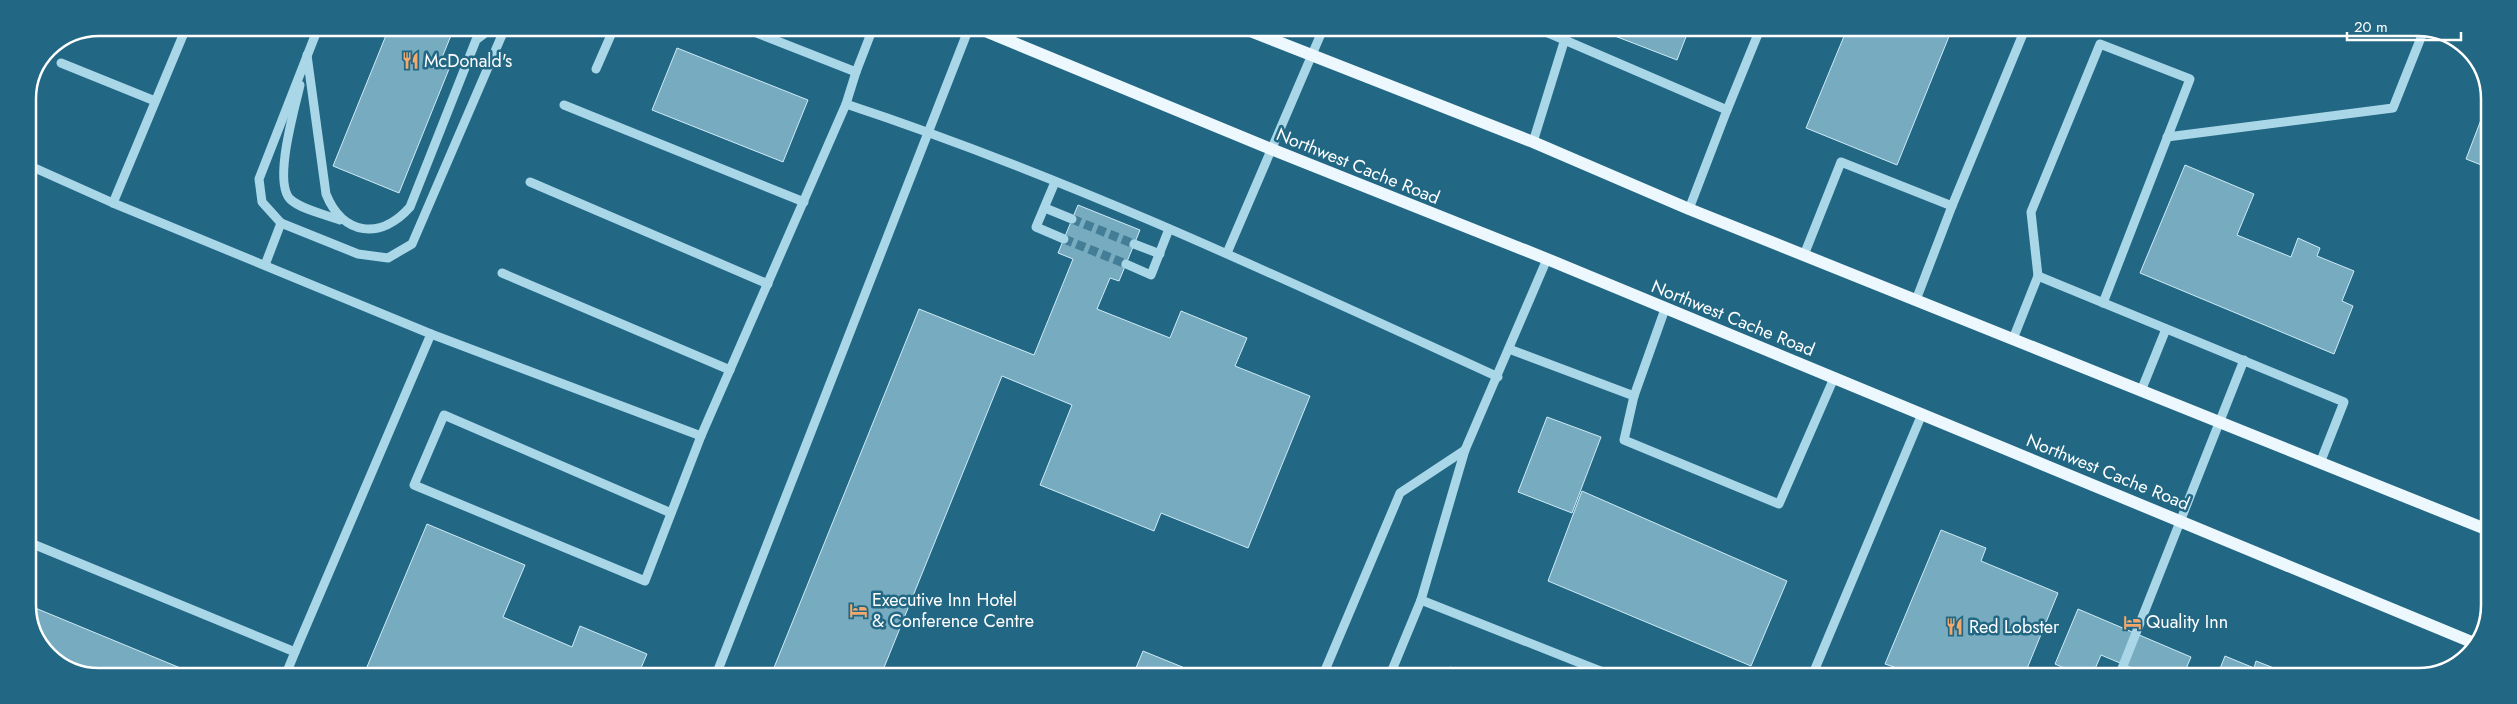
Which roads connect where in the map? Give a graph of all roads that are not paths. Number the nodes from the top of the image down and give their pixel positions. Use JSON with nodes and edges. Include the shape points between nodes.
{"nodes":[{"id":1,"x":183,"y":36,"type":"edge"},
{"id":2,"x":314,"y":36,"type":"edge"},
{"id":3,"x":481,"y":36,"type":"edge"},
{"id":4,"x":502,"y":36,"type":"edge"},
{"id":5,"x":610,"y":36,"type":"edge"},
{"id":6,"x":764,"y":36,"type":"edge"},
{"id":7,"x":871,"y":36,"type":"edge"},
{"id":8,"x":965,"y":36,"type":"edge"},
{"id":9,"x":997,"y":36,"type":"edge"},
{"id":10,"x":1262,"y":36,"type":"edge"},
{"id":11,"x":1320,"y":36,"type":"edge"},
{"id":12,"x":1558,"y":36,"type":"edge"},
{"id":13,"x":1757,"y":36,"type":"edge"},
{"id":14,"x":2023,"y":36,"type":"edge"},
{"id":15,"x":2421,"y":36,"type":"edge"},
{"id":16,"x":1564,"y":38,"type":"junction"},
{"id":17,"x":306,"y":55,"type":"junction"},
{"id":18,"x":1312,"y":56,"type":"junction"},
{"id":19,"x":61,"y":63,"type":"dead end"},
{"id":20,"x":596,"y":69,"type":"dead end"},
{"id":21,"x":856,"y":72,"type":"junction"},
{"id":22,"x":155,"y":101,"type":"junction"},
{"id":23,"x":846,"y":104,"type":"junction"},
{"id":24,"x":564,"y":105,"type":"dead end"},
{"id":25,"x":1727,"y":110,"type":"junction"},
{"id":26,"x":930,"y":131,"type":"junction"},
{"id":27,"x":2167,"y":137,"type":"junction"},
{"id":28,"x":1533,"y":142,"type":"junction"},
{"id":29,"x":1270,"y":149,"type":"junction"},
{"id":30,"x":36,"y":169,"type":"edge"},
{"id":31,"x":530,"y":182,"type":"dead end"},
{"id":32,"x":1055,"y":182,"type":"junction"},
{"id":33,"x":804,"y":202,"type":"junction"},
{"id":34,"x":113,"y":203,"type":"junction"},
{"id":35,"x":1952,"y":206,"type":"junction"},
{"id":36,"x":1044,"y":208,"type":"junction"},
{"id":37,"x":1689,"y":209,"type":"junction"},
{"id":38,"x":1072,"y":219,"type":"tunnel mouth"},
{"id":39,"x":341,"y":220,"type":"junction"},
{"id":40,"x":281,"y":223,"type":"junction"},
{"id":41,"x":1169,"y":228,"type":"junction"},
{"id":42,"x":1064,"y":239,"type":"tunnel mouth"},
{"id":43,"x":1134,"y":244,"type":"tunnel mouth"},
{"id":44,"x":1226,"y":252,"type":"junction"},
{"id":45,"x":1160,"y":254,"type":"junction"},
{"id":46,"x":1804,"y":255,"type":"junction"},
{"id":47,"x":1547,"y":259,"type":"junction"},
{"id":48,"x":1126,"y":264,"type":"tunnel mouth"},
{"id":49,"x":265,"y":265,"type":"junction"},
{"id":50,"x":502,"y":273,"type":"dead end"},
{"id":51,"x":2038,"y":276,"type":"junction"},
{"id":52,"x":768,"y":284,"type":"junction"},
{"id":53,"x":1916,"y":300,"type":"junction"},
{"id":54,"x":2103,"y":303,"type":"junction"},
{"id":55,"x":1665,"y":309,"type":"junction"},
{"id":56,"x":2166,"y":329,"type":"junction"},
{"id":57,"x":431,"y":334,"type":"junction"},
{"id":58,"x":2013,"y":339,"type":"junction"},
{"id":59,"x":1509,"y":349,"type":"junction"},
{"id":60,"x":2244,"y":360,"type":"junction"},
{"id":61,"x":730,"y":370,"type":"junction"},
{"id":62,"x":1498,"y":376,"type":"junction"},
{"id":63,"x":1834,"y":378,"type":"junction"},
{"id":64,"x":2141,"y":391,"type":"junction"},
{"id":65,"x":1634,"y":396,"type":"junction"},
{"id":66,"x":1922,"y":414,"type":"junction"},
{"id":67,"x":2219,"y":422,"type":"junction"},
{"id":68,"x":701,"y":436,"type":"junction"},
{"id":69,"x":1465,"y":450,"type":"junction"},
{"id":70,"x":2320,"y":463,"type":"junction"},
{"id":71,"x":671,"y":513,"type":"junction"},
{"id":72,"x":2180,"y":521,"type":"junction"},
{"id":73,"x":2481,"y":527,"type":"edge"},
{"id":74,"x":36,"y":545,"type":"edge"},
{"id":75,"x":1421,"y":600,"type":"junction"},
{"id":76,"x":2469,"y":641,"type":"edge"},
{"id":77,"x":295,"y":652,"type":"junction"},
{"id":78,"x":288,"y":668,"type":"edge"},
{"id":79,"x":719,"y":668,"type":"edge"},
{"id":80,"x":1326,"y":668,"type":"edge"},
{"id":81,"x":1393,"y":668,"type":"edge"},
{"id":82,"x":1593,"y":668,"type":"edge"},
{"id":83,"x":1815,"y":668,"type":"edge"},
{"id":84,"x":2122,"y":668,"type":"edge"}],
"edges":[{"from":1,"to":22,"type":"street"},
{"from":2,"to":17,"type":"street"},
{"from":3,"to":39,"type":"street","via":[[476,40],[410,207],[398,221],[371,230]]},
{"from":4,"to":40,"type":"street","via":[[412,244],[388,258],[358,254]]},
{"from":5,"to":20,"type":"street"},
{"from":6,"to":21,"type":"street"},
{"from":7,"to":21,"type":"street"},
{"from":8,"to":26,"type":"street"},
{"from":9,"to":29,"type":"main road","name":"Northwest Cache Road"},
{"from":10,"to":18,"type":"main road"},
{"from":11,"to":18,"type":"street"},
{"from":12,"to":16,"type":"street"},
{"from":13,"to":25,"type":"street"},
{"from":14,"to":35,"type":"street"},
{"from":15,"to":27,"type":"street","via":[[2393,108]]},
{"from":16,"to":25,"type":"street"},
{"from":16,"to":28,"type":"street"},
{"from":17,"to":39,"type":"street","via":[[326,194]]},
{"from":17,"to":39,"type":"street","via":[[283,169],[284,185],[290,199],[314,212]]},
{"from":17,"to":40,"type":"street","via":[[259,179],[262,202]]},
{"from":18,"to":28,"type":"main road"},
{"from":18,"to":29,"type":"street"},
{"from":19,"to":22,"type":"street"},
{"from":21,"to":23,"type":"street"},
{"from":22,"to":34,"type":"street"},
{"from":23,"to":26,"type":"street"},
{"from":23,"to":33,"type":"street"},
{"from":24,"to":33,"type":"street"},
{"from":25,"to":37,"type":"street"},
{"from":26,"to":32,"type":"street"},
{"from":26,"to":79,"type":"street"},
{"from":27,"to":51,"type":"street","via":[[2190,79],[2100,44],[2031,212]]},
{"from":27,"to":54,"type":"street"},
{"from":28,"to":37,"type":"main road"},
{"from":29,"to":44,"type":"street"},
{"from":29,"to":47,"type":"main road","name":"Northwest Cache Road"},
{"from":30,"to":34,"type":"street"},
{"from":31,"to":52,"type":"street"},
{"from":32,"to":36,"type":"street"},
{"from":32,"to":41,"type":"street"},
{"from":33,"to":52,"type":"street"},
{"from":34,"to":49,"type":"street"},
{"from":35,"to":46,"type":"street","via":[[1841,162]]},
{"from":35,"to":53,"type":"street"},
{"from":36,"to":38,"type":"street"},
{"from":36,"to":42,"type":"street","via":[[1036,227]]},
{"from":37,"to":46,"type":"main road"},
{"from":40,"to":49,"type":"street"},
{"from":41,"to":44,"type":"street"},
{"from":41,"to":45,"type":"street"},
{"from":43,"to":45,"type":"street"},
{"from":44,"to":62,"type":"street"},
{"from":45,"to":48,"type":"street","via":[[1151,274]]},
{"from":46,"to":53,"type":"main road"},
{"from":47,"to":55,"type":"main road","name":"Northwest Cache Road"},
{"from":47,"to":59,"type":"street"},
{"from":49,"to":57,"type":"street"},
{"from":50,"to":61,"type":"street"},
{"from":51,"to":54,"type":"street"},
{"from":51,"to":58,"type":"street"},
{"from":52,"to":61,"type":"street"},
{"from":53,"to":58,"type":"main road"},
{"from":54,"to":56,"type":"street"},
{"from":55,"to":63,"type":"main road","name":"Northwest Cache Road"},
{"from":55,"to":65,"type":"street"},
{"from":56,"to":60,"type":"street"},
{"from":56,"to":64,"type":"street"},
{"from":57,"to":68,"type":"street"},
{"from":57,"to":77,"type":"street"},
{"from":58,"to":64,"type":"main road"},
{"from":59,"to":62,"type":"street"},
{"from":59,"to":65,"type":"street"},
{"from":60,"to":67,"type":"street"},
{"from":60,"to":70,"type":"street","via":[[2344,402]]},
{"from":61,"to":68,"type":"street"},
{"from":62,"to":69,"type":"street"},
{"from":63,"to":65,"type":"street","via":[[1779,504],[1624,440]]},
{"from":63,"to":66,"type":"main road","name":"Northwest Cache Road"},
{"from":64,"to":67,"type":"main road"},
{"from":66,"to":72,"type":"main road","name":"Northwest Cache Road"},
{"from":66,"to":83,"type":"street"},
{"from":67,"to":70,"type":"main road"},
{"from":67,"to":72,"type":"street"},
{"from":68,"to":71,"type":"street"},
{"from":69,"to":75,"type":"street"},
{"from":69,"to":80,"type":"street","via":[[1400,494]]},
{"from":70,"to":73,"type":"main road"},
{"from":71,"to":71,"type":"street","via":[[645,581],[414,485],[444,415]]},
{"from":72,"to":76,"type":"main road","name":"Northwest Cache Road"},
{"from":72,"to":84,"type":"street"},
{"from":74,"to":77,"type":"street"},
{"from":75,"to":81,"type":"street"},
{"from":75,"to":82,"type":"street"},
{"from":77,"to":78,"type":"street"}]}
